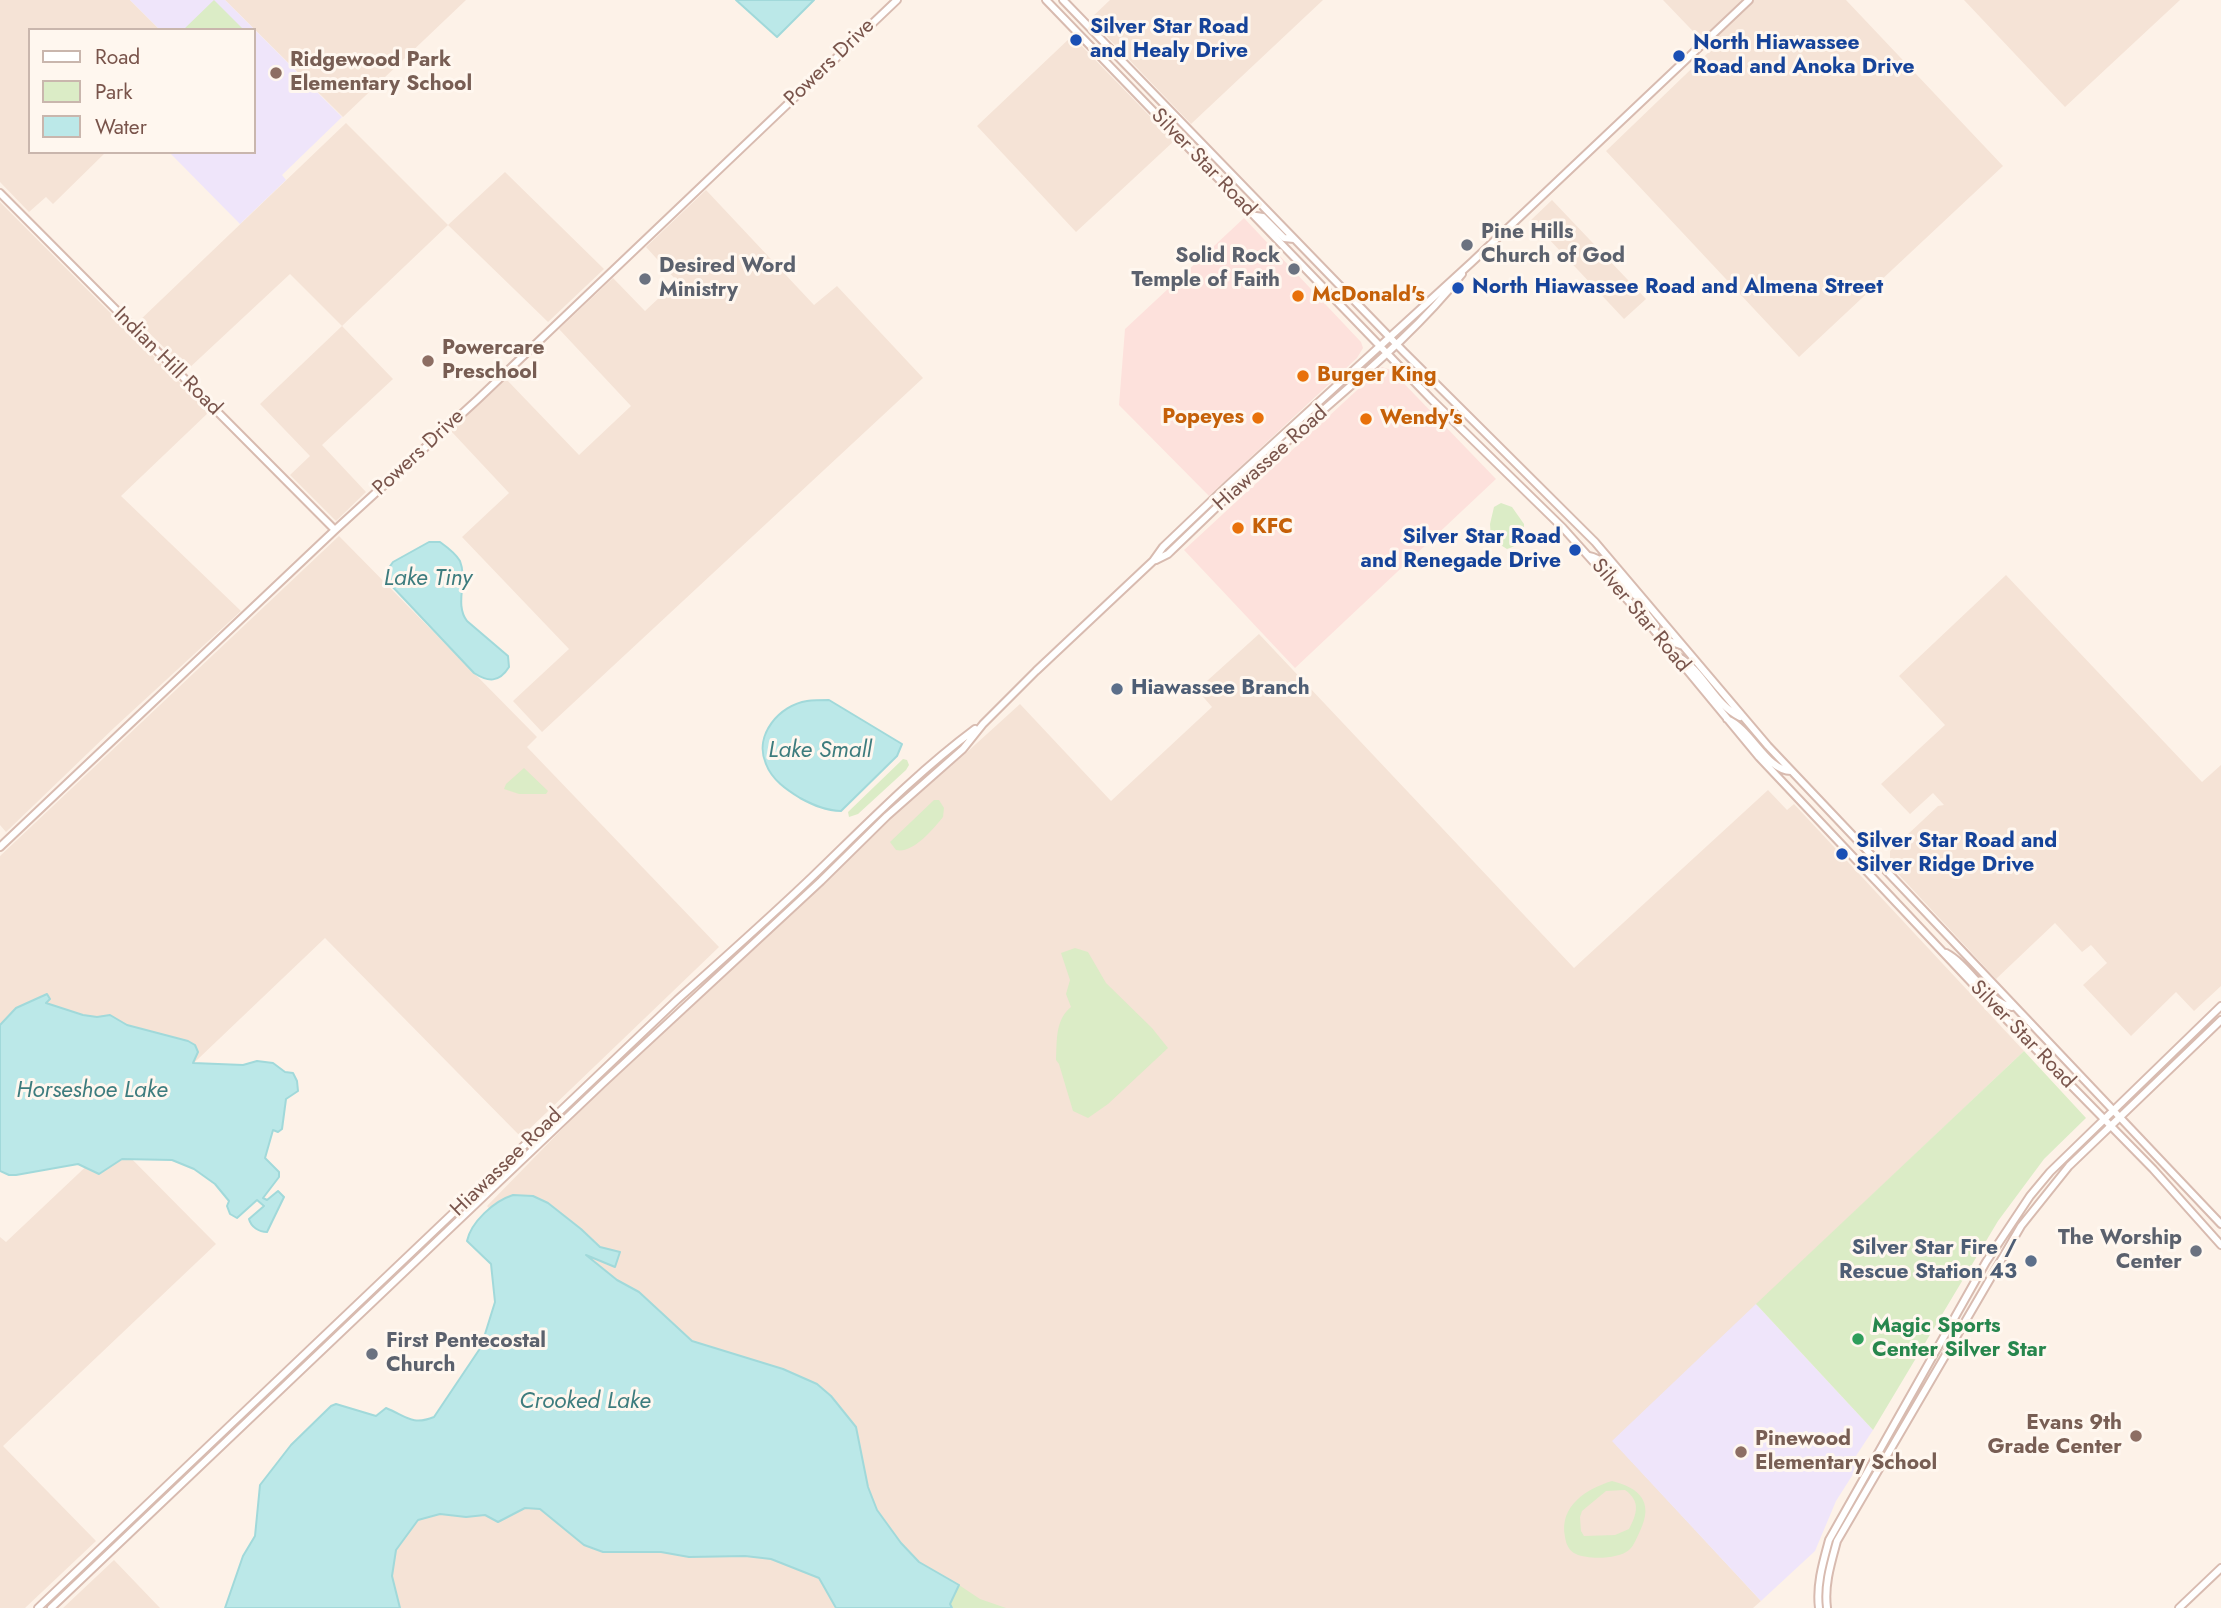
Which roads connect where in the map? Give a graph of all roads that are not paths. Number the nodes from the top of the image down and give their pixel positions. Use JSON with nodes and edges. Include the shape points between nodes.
{"nodes":[{"id":1,"x":897,"y":0,"type":"edge"},
{"id":2,"x":1046,"y":0,"type":"edge"},
{"id":3,"x":1063,"y":0,"type":"edge"},
{"id":4,"x":1749,"y":0,"type":"edge"},
{"id":5,"x":0,"y":193,"type":"edge"},
{"id":6,"x":1254,"y":216,"type":"junction"},
{"id":7,"x":1294,"y":239,"type":"junction"},
{"id":8,"x":1472,"y":262,"type":"junction"},
{"id":9,"x":1388,"y":336,"type":"junction"},
{"id":10,"x":1396,"y":344,"type":"junction"},
{"id":11,"x":1379,"y":345,"type":"junction"},
{"id":12,"x":1386,"y":353,"type":"junction"},
{"id":13,"x":335,"y":530,"type":"junction"},
{"id":14,"x":1589,"y":556,"type":"junction"},
{"id":15,"x":1153,"y":561,"type":"junction"},
{"id":16,"x":1627,"y":599,"type":"junction"},
{"id":17,"x":1649,"y":604,"type":"junction"},
{"id":18,"x":1684,"y":646,"type":"junction"},
{"id":19,"x":1674,"y":654,"type":"junction"},
{"id":20,"x":1725,"y":718,"type":"junction"},
{"id":21,"x":1745,"y":720,"type":"junction"},
{"id":22,"x":983,"y":724,"type":"junction"},
{"id":23,"x":1791,"y":771,"type":"junction"},
{"id":24,"x":0,"y":847,"type":"edge"},
{"id":25,"x":1942,"y":950,"type":"junction"},
{"id":26,"x":2221,"y":1006,"type":"edge"},
{"id":27,"x":2013,"y":1007,"type":"junction"},
{"id":28,"x":2221,"y":1020,"type":"edge"},
{"id":29,"x":2114,"y":1111,"type":"junction"},
{"id":30,"x":2121,"y":1118,"type":"junction"},
{"id":31,"x":2104,"y":1119,"type":"junction"},
{"id":32,"x":2111,"y":1126,"type":"junction"},
{"id":33,"x":2221,"y":1224,"type":"edge"},
{"id":34,"x":2221,"y":1245,"type":"edge"},
{"id":35,"x":2221,"y":1568,"type":"edge"},
{"id":36,"x":38,"y":1608,"type":"edge"},
{"id":37,"x":51,"y":1608,"type":"edge"},
{"id":38,"x":1819,"y":1608,"type":"edge"},
{"id":39,"x":1828,"y":1608,"type":"edge"},
{"id":40,"x":2179,"y":1608,"type":"edge"}],
"edges":[{"from":1,"to":13,"type":"main road","name":"Powers Drive"},
{"from":2,"to":6,"type":"main road","name":"Silver Star Road"},
{"from":3,"to":7,"type":"main road","name":"Silver Star Road"},
{"from":4,"to":8,"type":"main road","name":"Hiawassee Road"},
{"from":5,"to":13,"type":"main road","name":"Indian Hill Road"},
{"from":6,"to":7,"type":"main road","via":[[1263,218],[1284,239]]},
{"from":6,"to":11,"type":"main road","name":"Silver Star Road"},
{"from":7,"to":9,"type":"main road","name":"Silver Star Road"},
{"from":8,"to":9,"type":"main road","name":"Hiawassee Road"},
{"from":8,"to":10,"type":"main road","name":"Hiawassee Road","via":[[1439,303]]},
{"from":9,"to":10,"type":"main road","name":"Silver Star Road"},
{"from":9,"to":11,"type":"main road","name":"Hiawassee Road"},
{"from":10,"to":12,"type":"main road","name":"Hiawassee Road"},
{"from":10,"to":17,"type":"main road","name":"Silver Star Road","via":[[1556,502]]},
{"from":11,"to":12,"type":"main road","name":"Silver Star Road"},
{"from":11,"to":15,"type":"main road","name":"Hiawassee Road"},
{"from":12,"to":14,"type":"main road","name":"Silver Star Road"},
{"from":12,"to":15,"type":"main road","name":"Hiawassee Road","via":[[1168,554]]},
{"from":13,"to":24,"type":"main road","name":"Powers Drive"},
{"from":14,"to":16,"type":"main road","name":"Silver Star Road"},
{"from":14,"to":17,"type":"main road","via":[[1601,561],[1633,596]]},
{"from":15,"to":22,"type":"main road","name":"Hiawassee Road"},
{"from":16,"to":18,"type":"main road","via":[[1642,608],[1669,641]]},
{"from":16,"to":19,"type":"main road","name":"Silver Star Road"},
{"from":17,"to":18,"type":"main road","name":"Silver Star Road"},
{"from":18,"to":21,"type":"main road","name":"Silver Star Road"},
{"from":19,"to":20,"type":"main road","name":"Silver Star Road"},
{"from":19,"to":21,"type":"main road","via":[[1688,663],[1730,712]]},
{"from":20,"to":23,"type":"main road","via":[[1738,723],[1779,769]]},
{"from":20,"to":25,"type":"main road","name":"Silver Star Road"},
{"from":21,"to":23,"type":"main road","name":"Silver Star Road"},
{"from":22,"to":36,"type":"main road","name":"Hiawassee Road","via":[[877,814],[677,1000]]},
{"from":22,"to":37,"type":"main road","name":"Hiawassee Road","via":[[963,749]]},
{"from":23,"to":27,"type":"main road","name":"Silver Star Road"},
{"from":25,"to":27,"type":"main road","via":[[1956,957],[2004,1006]]},
{"from":25,"to":31,"type":"main road","name":"Silver Star Road"},
{"from":26,"to":29,"type":"main road"},
{"from":27,"to":29,"type":"main road","name":"Silver Star Road"},
{"from":28,"to":30,"type":"main road"},
{"from":29,"to":30,"type":"main road","name":"Silver Star Road"},
{"from":29,"to":31,"type":"main road"},
{"from":30,"to":32,"type":"main road"},
{"from":30,"to":33,"type":"main road","name":"Silver Star Road"},
{"from":31,"to":32,"type":"main road","name":"Silver Star Road"},
{"from":31,"to":38,"type":"main road","via":[[2030,1196],[1986,1262],[1829,1539]]},
{"from":32,"to":34,"type":"main road","name":"Silver Star Road"},
{"from":32,"to":39,"type":"main road","via":[[2045,1194],[1996,1265],[1837,1541],[1829,1569]]},
{"from":35,"to":40,"type":"main road"}]}
